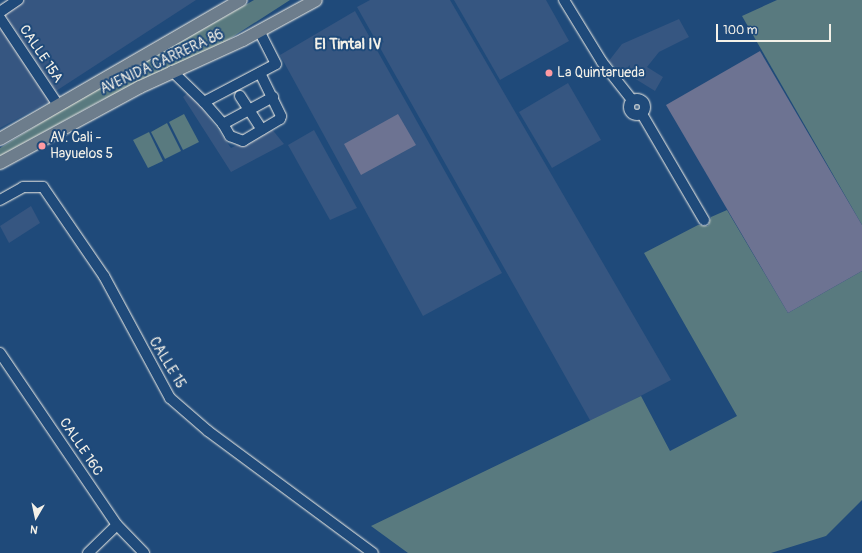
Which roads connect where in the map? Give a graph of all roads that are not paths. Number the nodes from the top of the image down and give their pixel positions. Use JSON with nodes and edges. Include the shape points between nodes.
{"nodes":[{"id":1,"x":18,"y":0,"type":"edge"},
{"id":2,"x":241,"y":0,"type":"edge"},
{"id":3,"x":316,"y":0,"type":"edge"},
{"id":4,"x":564,"y":0,"type":"edge"},
{"id":5,"x":0,"y":12,"type":"edge"},
{"id":6,"x":0,"y":18,"type":"edge"},
{"id":7,"x":259,"y":31,"type":"junction"},
{"id":8,"x":172,"y":71,"type":"junction"},
{"id":9,"x":260,"y":72,"type":"junction"},
{"id":10,"x":240,"y":96,"type":"dead end"},
{"id":11,"x":273,"y":97,"type":"junction"},
{"id":12,"x":204,"y":102,"type":"junction"},
{"id":13,"x":58,"y":105,"type":"junction"},
{"id":14,"x":250,"y":109,"type":"junction"},
{"id":15,"x":223,"y":124,"type":"junction"},
{"id":16,"x":262,"y":130,"type":"junction"},
{"id":17,"x":0,"y":139,"type":"edge"},
{"id":18,"x":0,"y":163,"type":"edge"},
{"id":19,"x":0,"y":200,"type":"edge"},
{"id":20,"x":704,"y":220,"type":"dead end"},
{"id":21,"x":0,"y":353,"type":"edge"},
{"id":22,"x":117,"y":525,"type":"junction"},
{"id":23,"x":88,"y":553,"type":"edge"},
{"id":24,"x":144,"y":553,"type":"edge"},
{"id":25,"x":373,"y":553,"type":"edge"}],
"edges":[{"from":1,"to":5,"type":"street"},
{"from":2,"to":13,"type":"main road","name":"AVENIDA CARRERA 86"},
{"from":3,"to":7,"type":"main road","name":"AVENIDA CARRERA 86"},
{"from":4,"to":20,"type":"street","via":[[602,62],[632,100],[639,99],[645,103],[642,114]]},
{"from":6,"to":13,"type":"street","name":"CALLE 15A"},
{"from":7,"to":8,"type":"main road","name":"AVENIDA CARRERA 86"},
{"from":7,"to":9,"type":"street","via":[[276,64]]},
{"from":8,"to":12,"type":"street"},
{"from":8,"to":18,"type":"main road","name":"AVENIDA CARRERA 86"},
{"from":9,"to":11,"type":"street"},
{"from":9,"to":12,"type":"street"},
{"from":10,"to":14,"type":"street"},
{"from":11,"to":14,"type":"street"},
{"from":11,"to":16,"type":"street","via":[[281,116]]},
{"from":12,"to":15,"type":"street"},
{"from":13,"to":17,"type":"main road","name":"AVENIDA CARRERA 86"},
{"from":14,"to":15,"type":"street"},
{"from":14,"to":16,"type":"street"},
{"from":15,"to":16,"type":"street","via":[[237,141]]},
{"from":19,"to":25,"type":"street","name":"CALLE 15","via":[[23,187],[43,187],[104,276],[170,398],[208,431]]},
{"from":21,"to":22,"type":"street","name":"CALLE 16C"},
{"from":22,"to":23,"type":"street"},
{"from":22,"to":24,"type":"street","name":"CALLE 16C"}]}
